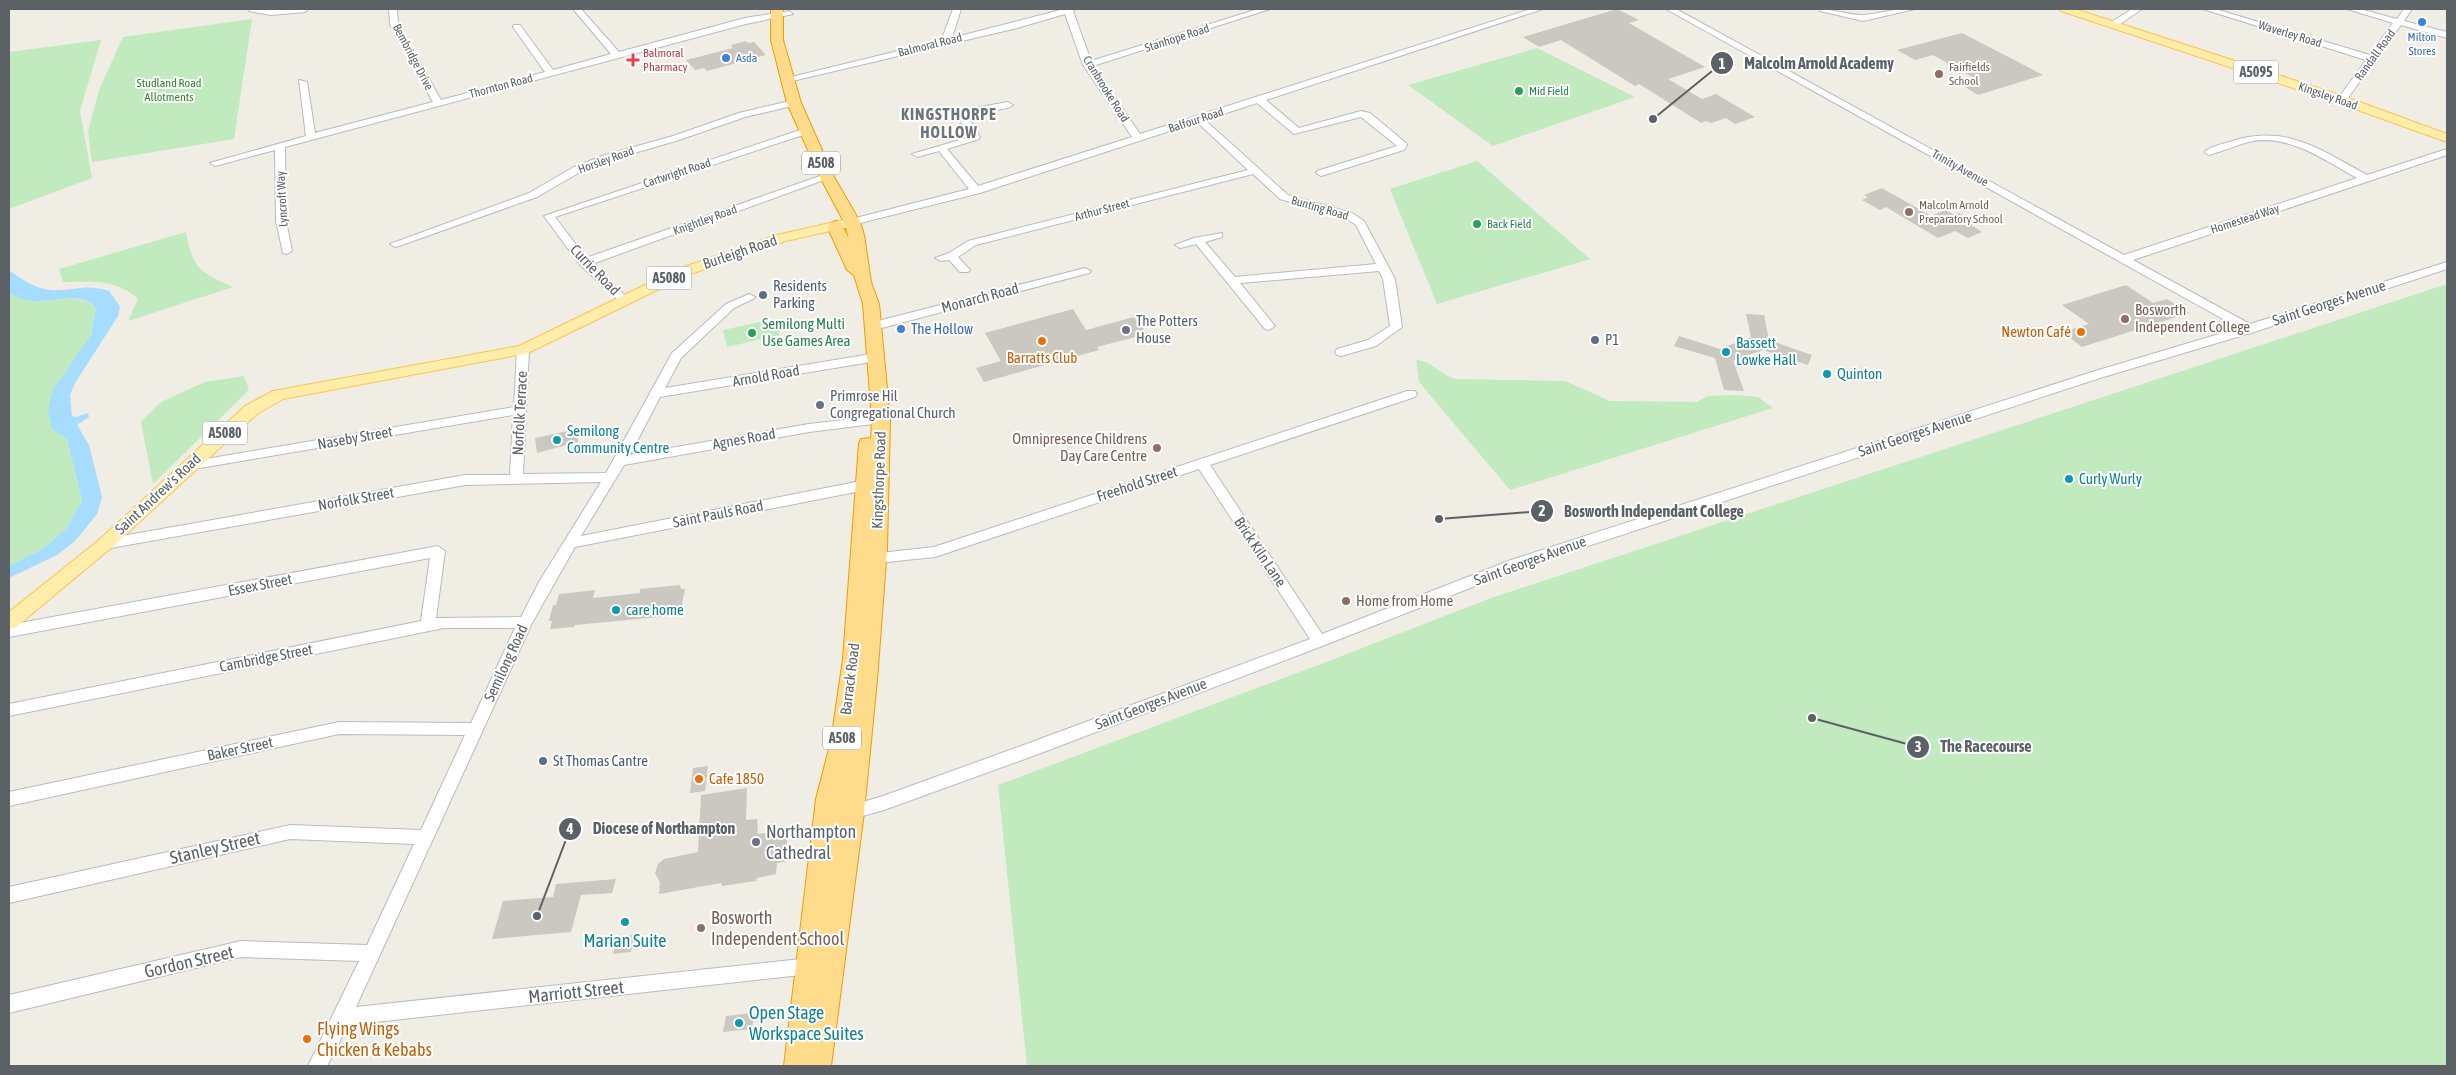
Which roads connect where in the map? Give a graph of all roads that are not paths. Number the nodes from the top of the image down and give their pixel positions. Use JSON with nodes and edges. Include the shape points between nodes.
{"nodes":[{"id":1,"x":252,"y":9,"type":"edge"},
{"id":2,"x":305,"y":9,"type":"edge"},
{"id":3,"x":393,"y":9,"type":"edge"},
{"id":4,"x":577,"y":9,"type":"edge"},
{"id":5,"x":957,"y":9,"type":"edge"},
{"id":6,"x":1070,"y":9,"type":"edge"},
{"id":7,"x":1266,"y":9,"type":"edge"},
{"id":8,"x":1539,"y":9,"type":"edge"},
{"id":9,"x":1670,"y":9,"type":"edge"},
{"id":10,"x":1824,"y":9,"type":"edge"},
{"id":11,"x":1911,"y":9,"type":"edge"},
{"id":12,"x":2065,"y":9,"type":"edge"},
{"id":13,"x":2138,"y":9,"type":"edge"},
{"id":14,"x":2206,"y":9,"type":"edge"},
{"id":15,"x":2351,"y":9,"type":"edge"},
{"id":16,"x":2408,"y":9,"type":"edge"},
{"id":17,"x":783,"y":11,"type":"edge"},
{"id":18,"x":2398,"y":22,"type":"junction"},
{"id":19,"x":2113,"y":24,"type":"junction"},
{"id":20,"x":517,"y":27,"type":"dead end"},
{"id":21,"x":2447,"y":35,"type":"edge"},
{"id":22,"x":948,"y":41,"type":"junction"},
{"id":23,"x":617,"y":55,"type":"junction"},
{"id":24,"x":2373,"y":59,"type":"junction"},
{"id":25,"x":1088,"y":65,"type":"junction"},
{"id":26,"x":551,"y":73,"type":"junction"},
{"id":27,"x":788,"y":80,"type":"junction"},
{"id":28,"x":302,"y":82,"type":"dead end"},
{"id":29,"x":1260,"y":100,"type":"junction"},
{"id":30,"x":2342,"y":100,"type":"junction"},
{"id":31,"x":794,"y":102,"type":"junction"},
{"id":32,"x":438,"y":104,"type":"junction"},
{"id":33,"x":1008,"y":105,"type":"dead end"},
{"id":34,"x":1199,"y":119,"type":"junction"},
{"id":35,"x":806,"y":131,"type":"junction"},
{"id":36,"x":311,"y":138,"type":"junction"},
{"id":37,"x":2447,"y":138,"type":"edge"},
{"id":38,"x":1138,"y":139,"type":"junction"},
{"id":39,"x":280,"y":146,"type":"junction"},
{"id":40,"x":941,"y":148,"type":"junction"},
{"id":41,"x":2215,"y":152,"type":"dead end"},
{"id":42,"x":2447,"y":152,"type":"edge"},
{"id":43,"x":917,"y":154,"type":"dead end"},
{"id":44,"x":215,"y":163,"type":"dead end"},
{"id":45,"x":1255,"y":171,"type":"junction"},
{"id":46,"x":1321,"y":173,"type":"dead end"},
{"id":47,"x":826,"y":177,"type":"junction"},
{"id":48,"x":2366,"y":179,"type":"junction"},
{"id":49,"x":976,"y":191,"type":"junction"},
{"id":50,"x":549,"y":216,"type":"joint"},
{"id":51,"x":852,"y":222,"type":"junction"},
{"id":52,"x":835,"y":226,"type":"junction"},
{"id":53,"x":1218,"y":235,"type":"dead end"},
{"id":54,"x":1198,"y":240,"type":"junction"},
{"id":55,"x":395,"y":244,"type":"dead end"},
{"id":56,"x":1180,"y":245,"type":"dead end"},
{"id":57,"x":287,"y":252,"type":"dead end"},
{"id":58,"x":947,"y":257,"type":"joint"},
{"id":59,"x":2124,"y":259,"type":"junction"},
{"id":60,"x":584,"y":263,"type":"junction"},
{"id":61,"x":2447,"y":265,"type":"edge"},
{"id":62,"x":1383,"y":267,"type":"junction"},
{"id":63,"x":964,"y":270,"type":"dead end"},
{"id":64,"x":1085,"y":271,"type":"dead end"},
{"id":65,"x":1232,"y":281,"type":"junction"},
{"id":66,"x":863,"y":282,"type":"junction"},
{"id":67,"x":749,"y":297,"type":"dead end"},
{"id":68,"x":624,"y":300,"type":"junction"},
{"id":69,"x":874,"y":326,"type":"junction"},
{"id":70,"x":1269,"y":326,"type":"dead end"},
{"id":71,"x":2250,"y":329,"type":"junction"},
{"id":72,"x":523,"y":350,"type":"junction"},
{"id":73,"x":1341,"y":352,"type":"dead end"},
{"id":74,"x":496,"y":356,"type":"joint"},
{"id":75,"x":871,"y":358,"type":"junction"},
{"id":76,"x":655,"y":394,"type":"junction"},
{"id":77,"x":1411,"y":394,"type":"dead end"},
{"id":78,"x":521,"y":410,"type":"junction"},
{"id":79,"x":869,"y":421,"type":"junction"},
{"id":80,"x":620,"y":461,"type":"junction"},
{"id":81,"x":1201,"y":462,"type":"junction"},
{"id":82,"x":188,"y":466,"type":"junction"},
{"id":83,"x":516,"y":477,"type":"junction"},
{"id":84,"x":610,"y":477,"type":"junction"},
{"id":85,"x":866,"y":485,"type":"junction"},
{"id":86,"x":571,"y":543,"type":"junction"},
{"id":87,"x":105,"y":544,"type":"junction"},
{"id":88,"x":865,"y":564,"type":"junction"},
{"id":89,"x":9,"y":622,"type":"edge"},
{"id":90,"x":525,"y":622,"type":"junction"},
{"id":91,"x":428,"y":626,"type":"junction"},
{"id":92,"x":9,"y":631,"type":"edge"},
{"id":93,"x":1319,"y":641,"type":"junction"},
{"id":94,"x":866,"y":680,"type":"joint"},
{"id":95,"x":9,"y":710,"type":"edge"},
{"id":96,"x":475,"y":729,"type":"junction"},
{"id":97,"x":9,"y":799,"type":"edge"},
{"id":98,"x":852,"y":812,"type":"junction"},
{"id":99,"x":424,"y":837,"type":"junction"},
{"id":100,"x":9,"y":895,"type":"edge"},
{"id":101,"x":815,"y":900,"type":"junction"},
{"id":102,"x":372,"y":953,"type":"junction"},
{"id":103,"x":810,"y":966,"type":"junction"},
{"id":104,"x":9,"y":1004,"type":"edge"},
{"id":105,"x":342,"y":1017,"type":"junction"},
{"id":106,"x":317,"y":1066,"type":"edge"},
{"id":107,"x":798,"y":1066,"type":"edge"},
{"id":108,"x":817,"y":1066,"type":"edge"}],
"edges":[{"from":1,"to":2,"type":"street","via":[[271,12]]},
{"from":3,"to":32,"type":"street","name":"Bembridge Drive","via":[[394,24]]},
{"from":4,"to":23,"type":"street"},
{"from":5,"to":22,"type":"street"},
{"from":6,"to":22,"type":"street","name":"Balmoral Road"},
{"from":6,"to":25,"type":"street","name":"Cranbrooke Road"},
{"from":7,"to":25,"type":"street","name":"Stanhope Road"},
{"from":8,"to":29,"type":"street","name":"Balfour Road"},
{"from":9,"to":59,"type":"street","name":"Trinity Avenue"},
{"from":10,"to":11,"type":"street","via":[[1863,18]]},
{"from":12,"to":19,"type":"main road","name":"Kingsley Road","number":"A5095"},
{"from":13,"to":19,"type":"street"},
{"from":14,"to":24,"type":"street","name":"Waverley Road"},
{"from":15,"to":18,"type":"street"},
{"from":16,"to":18,"type":"street","name":"Randall Road"},
{"from":17,"to":23,"type":"street","name":"Thornton Road"},
{"from":17,"to":27,"type":"highway","number":"A508","via":[[777,40]]},
{"from":18,"to":21,"type":"street"},
{"from":18,"to":24,"type":"street","name":"Randall Road"},
{"from":19,"to":30,"type":"main road","name":"Kingsley Road","number":"A5095"},
{"from":20,"to":26,"type":"street"},
{"from":22,"to":27,"type":"street","name":"Balmoral Road"},
{"from":23,"to":26,"type":"street","name":"Thornton Road"},
{"from":24,"to":30,"type":"street","name":"Randall Road"},
{"from":25,"to":38,"type":"street","name":"Cranbrooke Road"},
{"from":26,"to":32,"type":"street","name":"Thornton Road"},
{"from":27,"to":31,"type":"highway","number":"A508"},
{"from":28,"to":36,"type":"street"},
{"from":29,"to":34,"type":"street","name":"Balfour Road"},
{"from":29,"to":46,"type":"street","via":[[1298,132],[1361,114],[1368,115],[1402,144],[1400,148],[1346,170]]},
{"from":30,"to":37,"type":"main road","name":"Kingsley Road","number":"A5095"},
{"from":31,"to":35,"type":"highway","number":"A508"},
{"from":31,"to":55,"type":"street","name":"Horsley Road","via":[[606,158],[578,169],[533,195]]},
{"from":32,"to":36,"type":"street","name":"Thornton Road"},
{"from":33,"to":40,"type":"street","via":[[961,113],[974,139]]},
{"from":34,"to":38,"type":"street","name":"Balfour Road"},
{"from":34,"to":45,"type":"street","name":"Bunting Road"},
{"from":35,"to":47,"type":"highway","number":"A508"},
{"from":35,"to":50,"type":"street","name":"Cartwright Road"},
{"from":36,"to":39,"type":"street","name":"Thornton Road"},
{"from":38,"to":49,"type":"street","name":"Balfour Road"},
{"from":39,"to":44,"type":"street","name":"Thornton Road"},
{"from":39,"to":57,"type":"street","name":"Lyncroft Way","via":[[281,221]]},
{"from":40,"to":43,"type":"street"},
{"from":40,"to":49,"type":"street"},
{"from":41,"to":48,"type":"street","via":[[2255,137],[2284,139]]},
{"from":42,"to":48,"type":"street","name":"Homestead Way"},
{"from":45,"to":58,"type":"street","name":"Arthur Street","via":[[972,243]]},
{"from":45,"to":62,"type":"street","name":"Bunting Road","via":[[1292,201],[1355,219]]},
{"from":47,"to":51,"type":"highway","number":"A508"},
{"from":47,"to":60,"type":"street","name":"Knightley Road"},
{"from":48,"to":59,"type":"street","name":"Homestead Way"},
{"from":49,"to":51,"type":"street","name":"Balfour Road"},
{"from":50,"to":60,"type":"street","name":"Currie Road"},
{"from":51,"to":52,"type":"main road","name":"Burleigh Road","number":"A5080"},
{"from":51,"to":66,"type":"highway","name":"Kingsthorpe Road","number":"A508"},
{"from":52,"to":66,"type":"highway","name":"Kingsthorpe Road","number":"A508","via":[[852,267]]},
{"from":52,"to":68,"type":"main road","name":"Burleigh Road","number":"A5080","via":[[782,238],[683,272]]},
{"from":53,"to":54,"type":"street"},
{"from":54,"to":56,"type":"street"},
{"from":54,"to":65,"type":"street"},
{"from":58,"to":63,"type":"street"},
{"from":59,"to":71,"type":"street","name":"Trinity Avenue"},
{"from":60,"to":68,"type":"street","name":"Currie Road"},
{"from":61,"to":71,"type":"street","name":"Saint Georges Avenue"},
{"from":62,"to":65,"type":"street"},
{"from":62,"to":73,"type":"street","name":"Bunting Road","via":[[1394,301],[1396,327],[1372,342]]},
{"from":64,"to":69,"type":"street","name":"Monarch Road"},
{"from":65,"to":70,"type":"street"},
{"from":66,"to":69,"type":"highway","name":"Kingsthorpe Road","number":"A508"},
{"from":66,"to":75,"type":"highway","name":"Kingsthorpe Road","number":"A508","via":[[858,304]]},
{"from":67,"to":76,"type":"street","name":"Semilong Road","via":[[730,306],[676,356]]},
{"from":68,"to":72,"type":"main road","name":"Burleigh Road","number":"A5080"},
{"from":69,"to":75,"type":"highway","name":"Kingsthorpe Road","number":"A508"},
{"from":71,"to":93,"type":"street","name":"Saint Georges Avenue","via":[[2096,375],[1516,564]]},
{"from":72,"to":74,"type":"main road","name":"Burleigh Road","number":"A5080"},
{"from":72,"to":78,"type":"street","name":"Norfolk Terrace"},
{"from":74,"to":82,"type":"main road","name":"Saint Andrew's Road","number":"A5080","via":[[279,395],[251,410]]},
{"from":75,"to":76,"type":"street","name":"Arnold Road"},
{"from":75,"to":79,"type":"highway","name":"Kingsthorpe Road","number":"A508"},
{"from":75,"to":88,"type":"highway","name":"Kingsthorpe Road","number":"A508","via":[[881,420]]},
{"from":76,"to":80,"type":"street","name":"Semilong Road"},
{"from":77,"to":81,"type":"street","name":"Freehold Street"},
{"from":78,"to":82,"type":"street","name":"Naseby Street"},
{"from":78,"to":83,"type":"street","name":"Norfolk Terrace"},
{"from":79,"to":80,"type":"street","name":"Agnes Road","via":[[809,428]]},
{"from":79,"to":85,"type":"highway","name":"Kingsthorpe Road","number":"A508"},
{"from":80,"to":84,"type":"street","name":"Semilong Road"},
{"from":81,"to":88,"type":"street","name":"Freehold Street","via":[[935,552]]},
{"from":81,"to":93,"type":"street","name":"Brick Kiln Lane"},
{"from":82,"to":87,"type":"main road","name":"Saint Andrew's Road","number":"A5080"},
{"from":83,"to":84,"type":"street","name":"Norfolk Street"},
{"from":83,"to":87,"type":"street","name":"Norfolk Street","via":[[465,480]]},
{"from":84,"to":86,"type":"street","name":"Semilong Road"},
{"from":85,"to":86,"type":"street","name":"Saint Pauls Road"},
{"from":85,"to":88,"type":"highway","name":"Kingsthorpe Road","number":"A508"},
{"from":86,"to":90,"type":"street","name":"Semilong Road"},
{"from":87,"to":89,"type":"main road","name":"Saint Andrew's Road","number":"A5080"},
{"from":88,"to":94,"type":"highway","name":"Kingsthorpe Road","number":"A508"},
{"from":88,"to":101,"type":"highway","name":"Barrack Road","number":"A508","via":[[842,741],[828,799]]},
{"from":90,"to":91,"type":"street","name":"Cambridge Street","via":[[444,622]]},
{"from":90,"to":96,"type":"street","name":"Semilong Road"},
{"from":91,"to":92,"type":"street","name":"Essex Street","via":[[438,551]]},
{"from":91,"to":95,"type":"street","name":"Cambridge Street"},
{"from":93,"to":98,"type":"street","name":"Saint Georges Avenue","via":[[1027,751]]},
{"from":94,"to":98,"type":"highway","name":"Barrack Road","number":"A508"},
{"from":96,"to":97,"type":"street","name":"Baker Street","via":[[340,728]]},
{"from":96,"to":99,"type":"street","name":"Semilong Road"},
{"from":98,"to":101,"type":"highway","name":"Barrack Road","via":[[842,820],[834,837],[827,887]]},
{"from":98,"to":108,"type":"highway","name":"Barrack Road","number":"A508"},
{"from":99,"to":100,"type":"street","name":"Stanley Street","via":[[290,832]]},
{"from":99,"to":102,"type":"street","name":"Semilong Road"},
{"from":101,"to":103,"type":"highway","name":"Barrack Road","number":"A508"},
{"from":102,"to":104,"type":"street","name":"Gordon Street","via":[[241,949]]},
{"from":102,"to":105,"type":"street","name":"Semilong Road"},
{"from":103,"to":105,"type":"street","name":"Marriott Street"},
{"from":103,"to":107,"type":"highway","name":"Barrack Road","number":"A508"},
{"from":105,"to":106,"type":"street","name":"Semilong Road"}]}
